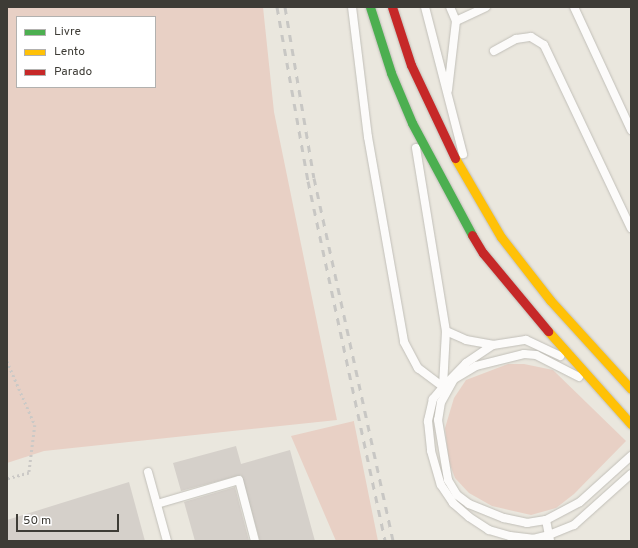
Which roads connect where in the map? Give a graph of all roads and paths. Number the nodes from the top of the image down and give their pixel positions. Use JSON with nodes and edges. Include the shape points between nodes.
{"nodes":[{"id":1,"x":352,"y":7,"type":"edge"},
{"id":2,"x":370,"y":7,"type":"edge"},
{"id":3,"x":392,"y":7,"type":"edge"},
{"id":4,"x":425,"y":7,"type":"edge"},
{"id":5,"x":450,"y":7,"type":"edge"},
{"id":6,"x":486,"y":7,"type":"edge"},
{"id":7,"x":574,"y":7,"type":"edge"},
{"id":8,"x":456,"y":21,"type":"junction"},
{"id":9,"x":494,"y":51,"type":"dead end"},
{"id":10,"x":447,"y":93,"type":"junction"},
{"id":11,"x":412,"y":123,"type":"junction"},
{"id":12,"x":631,"y":130,"type":"edge"},
{"id":13,"x":631,"y":228,"type":"edge"},
{"id":14,"x":501,"y":237,"type":"junction"},
{"id":15,"x":446,"y":331,"type":"junction"},
{"id":16,"x":493,"y":345,"type":"junction"},
{"id":17,"x":7,"y":361,"type":"edge"},
{"id":18,"x":579,"y":367,"type":"junction"},
{"id":19,"x":596,"y":386,"type":"junction"},
{"id":20,"x":443,"y":387,"type":"junction"},
{"id":21,"x":631,"y":389,"type":"edge"},
{"id":22,"x":630,"y":423,"type":"edge"},
{"id":23,"x":631,"y":456,"type":"edge"},
{"id":24,"x":148,"y":472,"type":"dead end"},
{"id":25,"x":631,"y":474,"type":"edge"},
{"id":26,"x":7,"y":479,"type":"edge"},
{"id":27,"x":157,"y":504,"type":"junction"},
{"id":28,"x":546,"y":520,"type":"junction"},
{"id":29,"x":549,"y":538,"type":"edge"},
{"id":30,"x":167,"y":541,"type":"edge"},
{"id":31,"x":256,"y":541,"type":"edge"}],
"edges":[{"from":1,"to":20,"type":"lane","via":[[368,137],[401,332],[418,368]]},
{"from":2,"to":11,"type":"highway","via":[[391,73]]},
{"from":3,"to":14,"type":"highway","via":[[411,65],[434,118],[465,178]]},
{"from":4,"to":10,"type":"lane"},
{"from":5,"to":8,"type":"lane"},
{"from":6,"to":8,"type":"lane"},
{"from":7,"to":12,"type":"lane"},
{"from":8,"to":10,"type":"lane"},
{"from":9,"to":13,"type":"lane","via":[[516,39],[531,37],[544,45]]},
{"from":10,"to":14,"type":"lane","via":[[462,150]]},
{"from":11,"to":15,"type":"lane"},
{"from":11,"to":18,"type":"highway","via":[[437,175],[483,253]]},
{"from":14,"to":21,"type":"highway","via":[[550,300]]},
{"from":15,"to":16,"type":"lane","via":[[466,340]]},
{"from":15,"to":20,"type":"lane"},
{"from":16,"to":18,"type":"lane","via":[[526,340]]},
{"from":16,"to":20,"type":"lane","via":[[466,363]]},
{"from":17,"to":26,"type":"path","via":[[34,425],[29,473]]},
{"from":18,"to":19,"type":"highway"},
{"from":19,"to":22,"type":"highway"},
{"from":19,"to":28,"type":"lane","via":[[536,355],[524,354],[476,366],[454,379],[441,402],[438,420],[440,446],[448,480],[457,495],[470,504],[504,518],[527,523]]},
{"from":20,"to":29,"type":"lane","via":[[433,399],[428,420],[431,451],[439,478],[453,503],[489,530],[533,539]]},
{"from":23,"to":28,"type":"lane","via":[[580,502]]},
{"from":24,"to":27,"type":"lane"},
{"from":25,"to":29,"type":"lane","via":[[574,525]]},
{"from":27,"to":30,"type":"lane"},
{"from":27,"to":31,"type":"lane","via":[[239,480]]},
{"from":28,"to":29,"type":"lane"}]}
